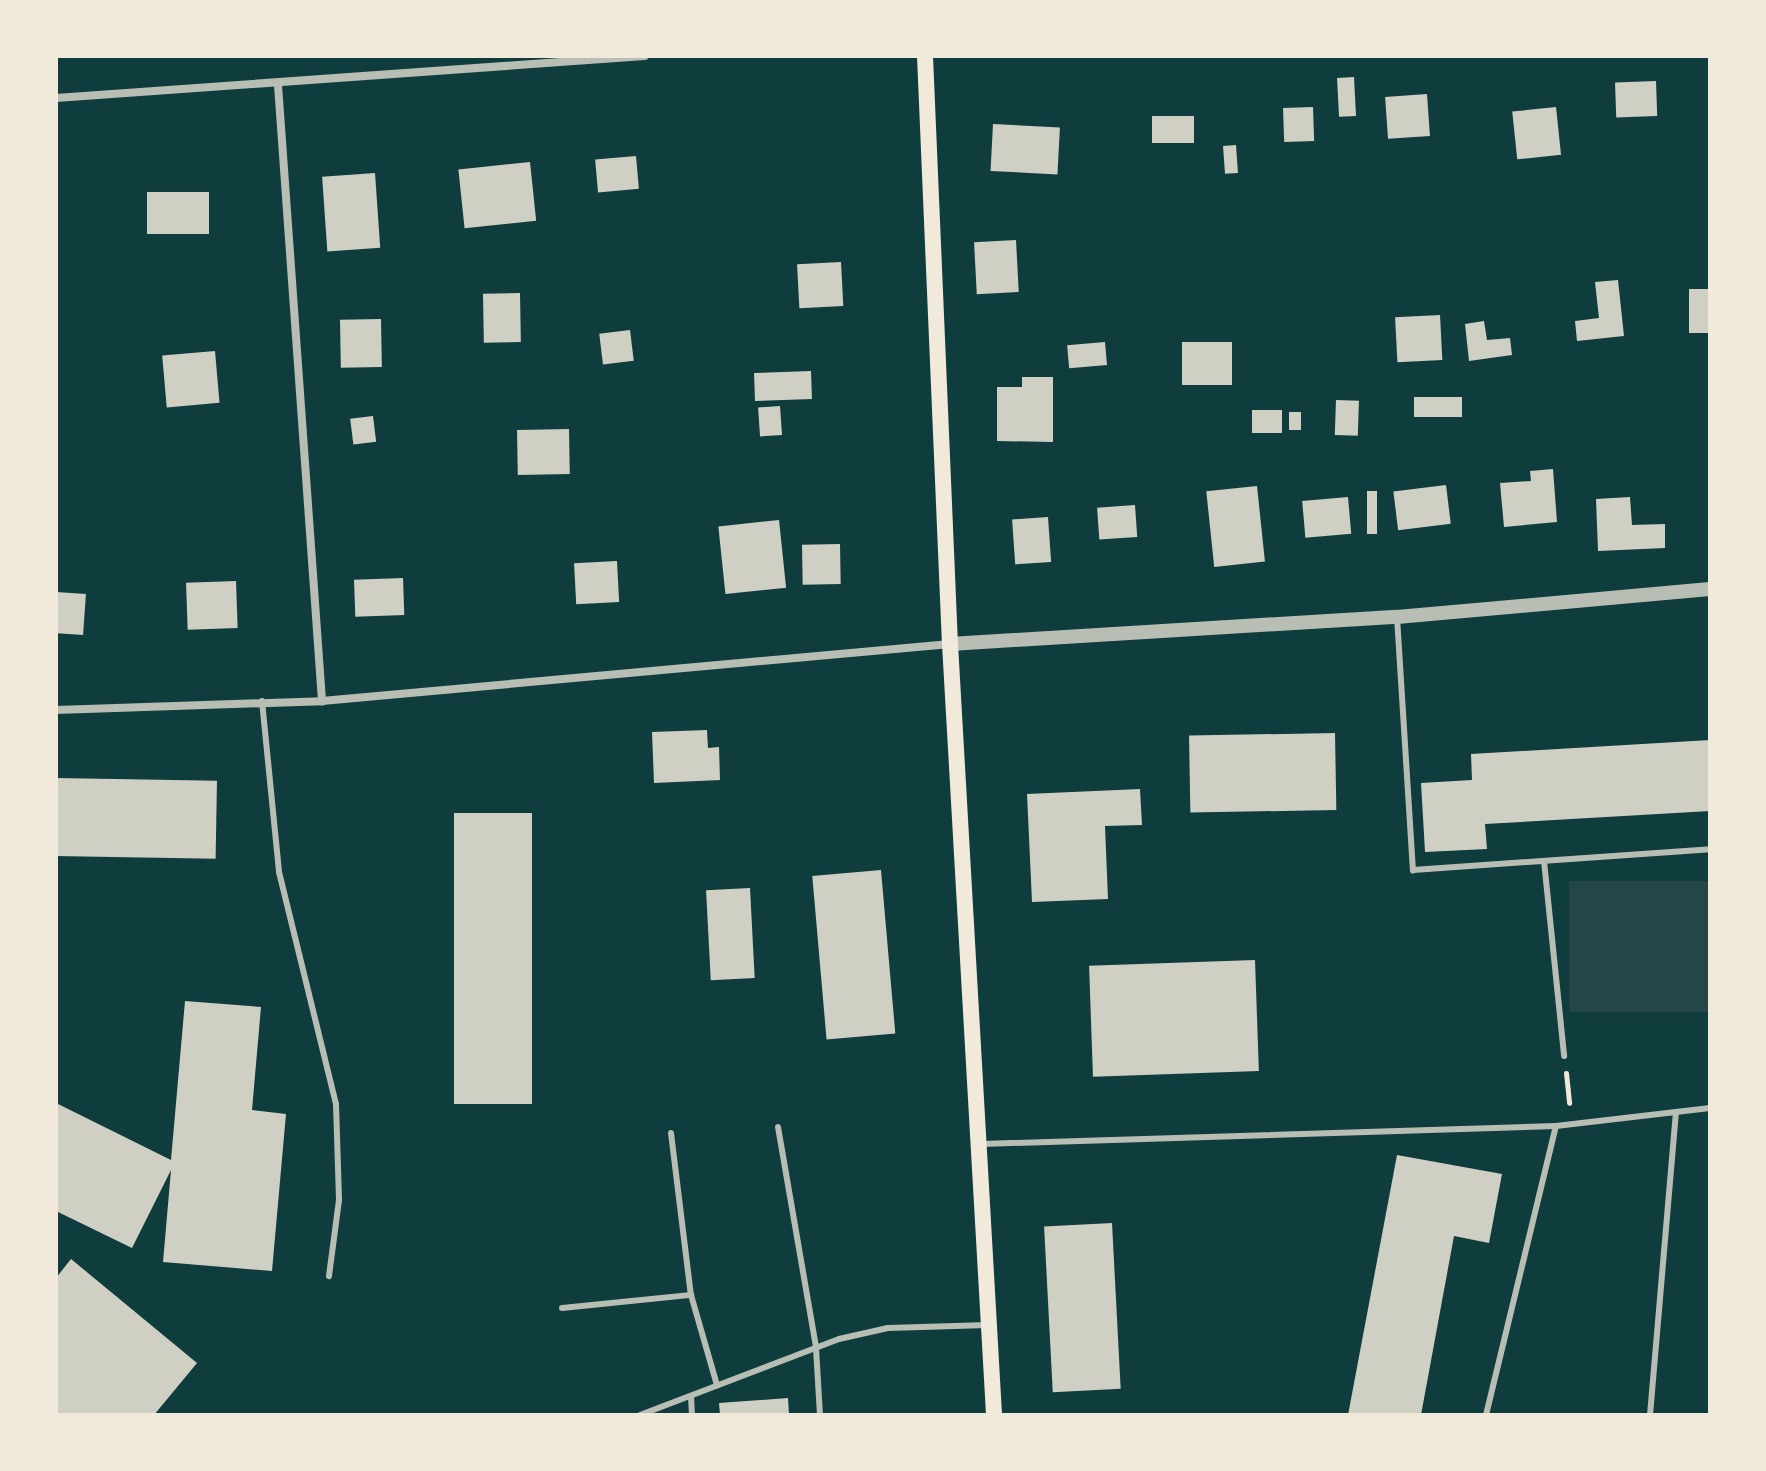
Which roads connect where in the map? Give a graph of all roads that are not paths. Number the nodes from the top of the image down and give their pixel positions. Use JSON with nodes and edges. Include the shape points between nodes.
{"nodes":[{"id":1,"x":645,"y":56,"type":"edge"},
{"id":2,"x":925,"y":56,"type":"edge"},
{"id":3,"x":278,"y":85,"type":"junction"},
{"id":4,"x":56,"y":98,"type":"edge"},
{"id":5,"x":1710,"y":589,"type":"edge"},
{"id":6,"x":1397,"y":617,"type":"junction"},
{"id":7,"x":950,"y":644,"type":"junction"},
{"id":8,"x":262,"y":701,"type":"junction"},
{"id":9,"x":322,"y":701,"type":"junction"},
{"id":10,"x":56,"y":710,"type":"edge"},
{"id":11,"x":1710,"y":849,"type":"edge"},
{"id":12,"x":1544,"y":861,"type":"junction"},
{"id":13,"x":1564,"y":1056,"type":"road end"},
{"id":14,"x":1710,"y":1108,"type":"edge"},
{"id":15,"x":1676,"y":1112,"type":"junction"},
{"id":16,"x":1556,"y":1126,"type":"junction"},
{"id":17,"x":778,"y":1127,"type":"dead end"},
{"id":18,"x":671,"y":1133,"type":"dead end"},
{"id":19,"x":982,"y":1144,"type":"junction"},
{"id":20,"x":329,"y":1276,"type":"dead end"},
{"id":21,"x":691,"y":1295,"type":"junction"},
{"id":22,"x":562,"y":1308,"type":"dead end"},
{"id":23,"x":991,"y":1325,"type":"junction"},
{"id":24,"x":816,"y":1348,"type":"junction"},
{"id":25,"x":717,"y":1385,"type":"junction"},
{"id":26,"x":691,"y":1396,"type":"junction"},
{"id":27,"x":640,"y":1415,"type":"edge"},
{"id":28,"x":692,"y":1415,"type":"edge"},
{"id":29,"x":820,"y":1415,"type":"edge"},
{"id":30,"x":994,"y":1415,"type":"edge"},
{"id":31,"x":1486,"y":1415,"type":"edge"},
{"id":32,"x":1650,"y":1415,"type":"edge"}],
"edges":[{"from":1,"to":3,"type":"street"},
{"from":2,"to":7,"type":"main road"},
{"from":3,"to":4,"type":"street"},
{"from":3,"to":9,"type":"street"},
{"from":5,"to":6,"type":"street"},
{"from":6,"to":7,"type":"street"},
{"from":6,"to":12,"type":"lane","via":[[1413,870]]},
{"from":7,"to":9,"type":"street"},
{"from":7,"to":19,"type":"main road"},
{"from":8,"to":9,"type":"street"},
{"from":8,"to":10,"type":"street"},
{"from":8,"to":20,"type":"lane","via":[[279,872],[336,1104],[339,1200]]},
{"from":11,"to":12,"type":"lane"},
{"from":12,"to":13,"type":"lane"},
{"from":14,"to":15,"type":"lane"},
{"from":15,"to":16,"type":"lane"},
{"from":15,"to":32,"type":"lane"},
{"from":16,"to":19,"type":"lane"},
{"from":16,"to":31,"type":"lane"},
{"from":17,"to":24,"type":"lane"},
{"from":18,"to":21,"type":"lane"},
{"from":19,"to":23,"type":"main road"},
{"from":21,"to":22,"type":"lane"},
{"from":21,"to":25,"type":"lane"},
{"from":23,"to":24,"type":"lane","via":[[888,1328]]},
{"from":23,"to":30,"type":"main road"},
{"from":24,"to":25,"type":"lane"},
{"from":24,"to":29,"type":"lane"},
{"from":25,"to":26,"type":"lane"},
{"from":26,"to":27,"type":"lane"},
{"from":26,"to":28,"type":"lane"}]}
